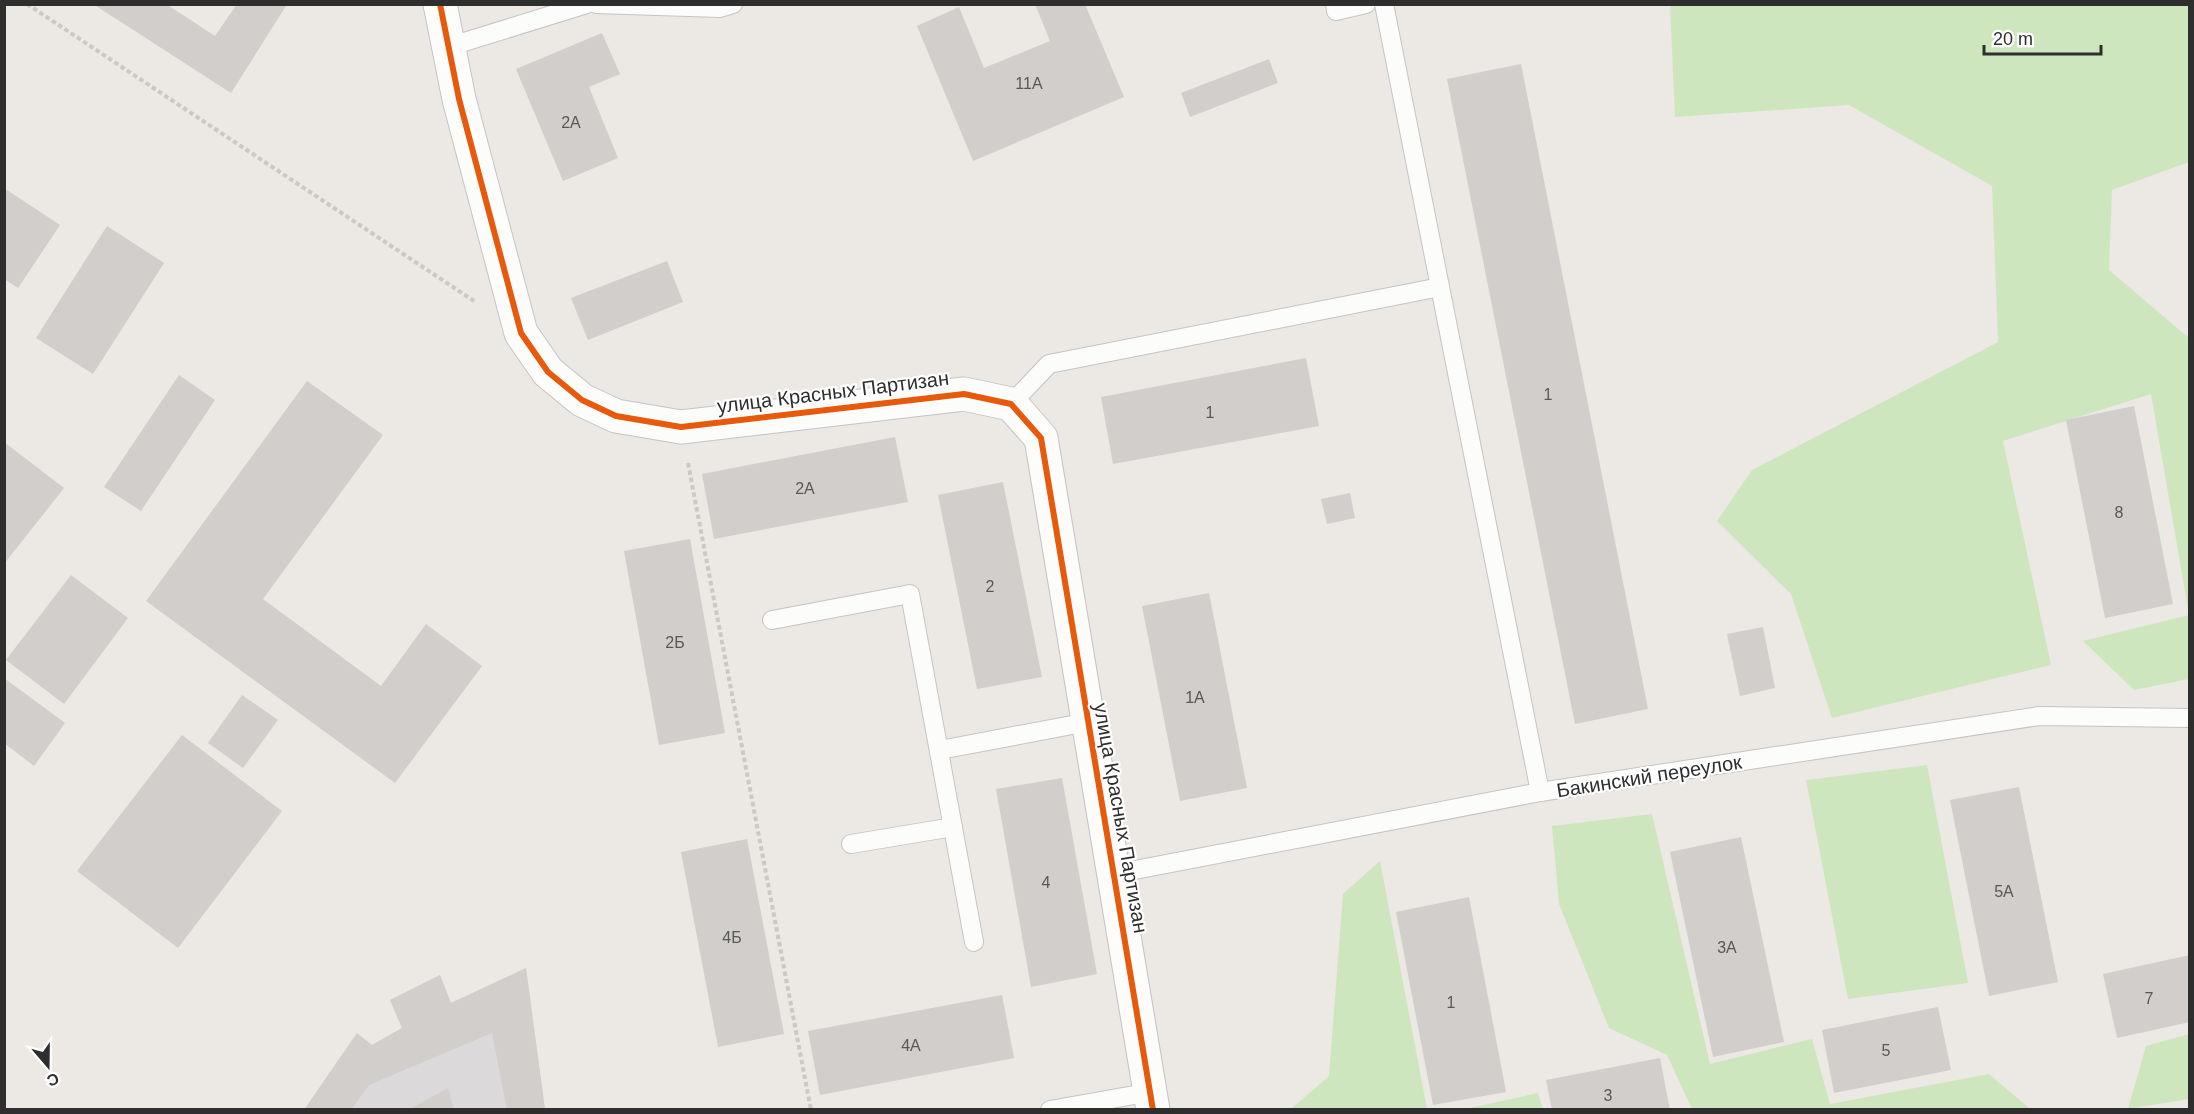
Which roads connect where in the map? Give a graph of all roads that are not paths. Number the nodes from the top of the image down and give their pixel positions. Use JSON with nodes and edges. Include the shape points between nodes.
{"nodes":[{"id":1,"x":440,"y":4,"type":"edge"},
{"id":2,"x":587,"y":4,"type":"edge"},
{"id":3,"x":596,"y":4,"type":"edge"},
{"id":4,"x":733,"y":4,"type":"edge"},
{"id":5,"x":1335,"y":4,"type":"edge"},
{"id":6,"x":1366,"y":4,"type":"edge"},
{"id":7,"x":1384,"y":4,"type":"edge"},
{"id":8,"x":448,"y":47,"type":"junction"},
{"id":9,"x":1440,"y":287,"type":"junction"},
{"id":10,"x":1011,"y":404,"type":"junction"},
{"id":11,"x":772,"y":620,"type":"dead end"},
{"id":12,"x":2190,"y":718,"type":"edge"},
{"id":13,"x":1088,"y":722,"type":"junction"},
{"id":14,"x":940,"y":750,"type":"junction"},
{"id":15,"x":1540,"y":792,"type":"junction"},
{"id":16,"x":954,"y":827,"type":"junction"},
{"id":17,"x":851,"y":844,"type":"dead end"},
{"id":18,"x":1114,"y":874,"type":"junction"},
{"id":19,"x":974,"y":942,"type":"dead end"},
{"id":20,"x":1152,"y":1101,"type":"edge"},
{"id":21,"x":1050,"y":1110,"type":"edge"}],
"edges":[{"from":1,"to":8,"type":"street","name":"улица Красных Партизан"},
{"from":2,"to":8,"type":"lane"},
{"from":3,"to":4,"type":"lane","via":[[720,8]]},
{"from":5,"to":6,"type":"lane","via":[[1336,10]]},
{"from":7,"to":9,"type":"lane"},
{"from":8,"to":10,"type":"street","name":"улица Красных Партизан","via":[[521,333],[548,372],[582,400],[616,416],[681,427],[964,394]]},
{"from":9,"to":10,"type":"lane","via":[[1049,364]]},
{"from":9,"to":15,"type":"lane"},
{"from":10,"to":13,"type":"street","name":"улица Красных Партизан","via":[[1041,438]]},
{"from":11,"to":14,"type":"lane","via":[[910,594]]},
{"from":12,"to":15,"type":"lane","name":"Бакинский переулок","via":[[2039,716]]},
{"from":13,"to":14,"type":"lane"},
{"from":13,"to":18,"type":"street","name":"улица Красных Партизан"},
{"from":14,"to":16,"type":"lane"},
{"from":15,"to":18,"type":"lane","name":"Бакинский переулок"},
{"from":16,"to":17,"type":"lane"},
{"from":16,"to":19,"type":"lane"},
{"from":18,"to":20,"type":"street","name":"улица Красных Партизан"},
{"from":20,"to":21,"type":"lane"}]}
